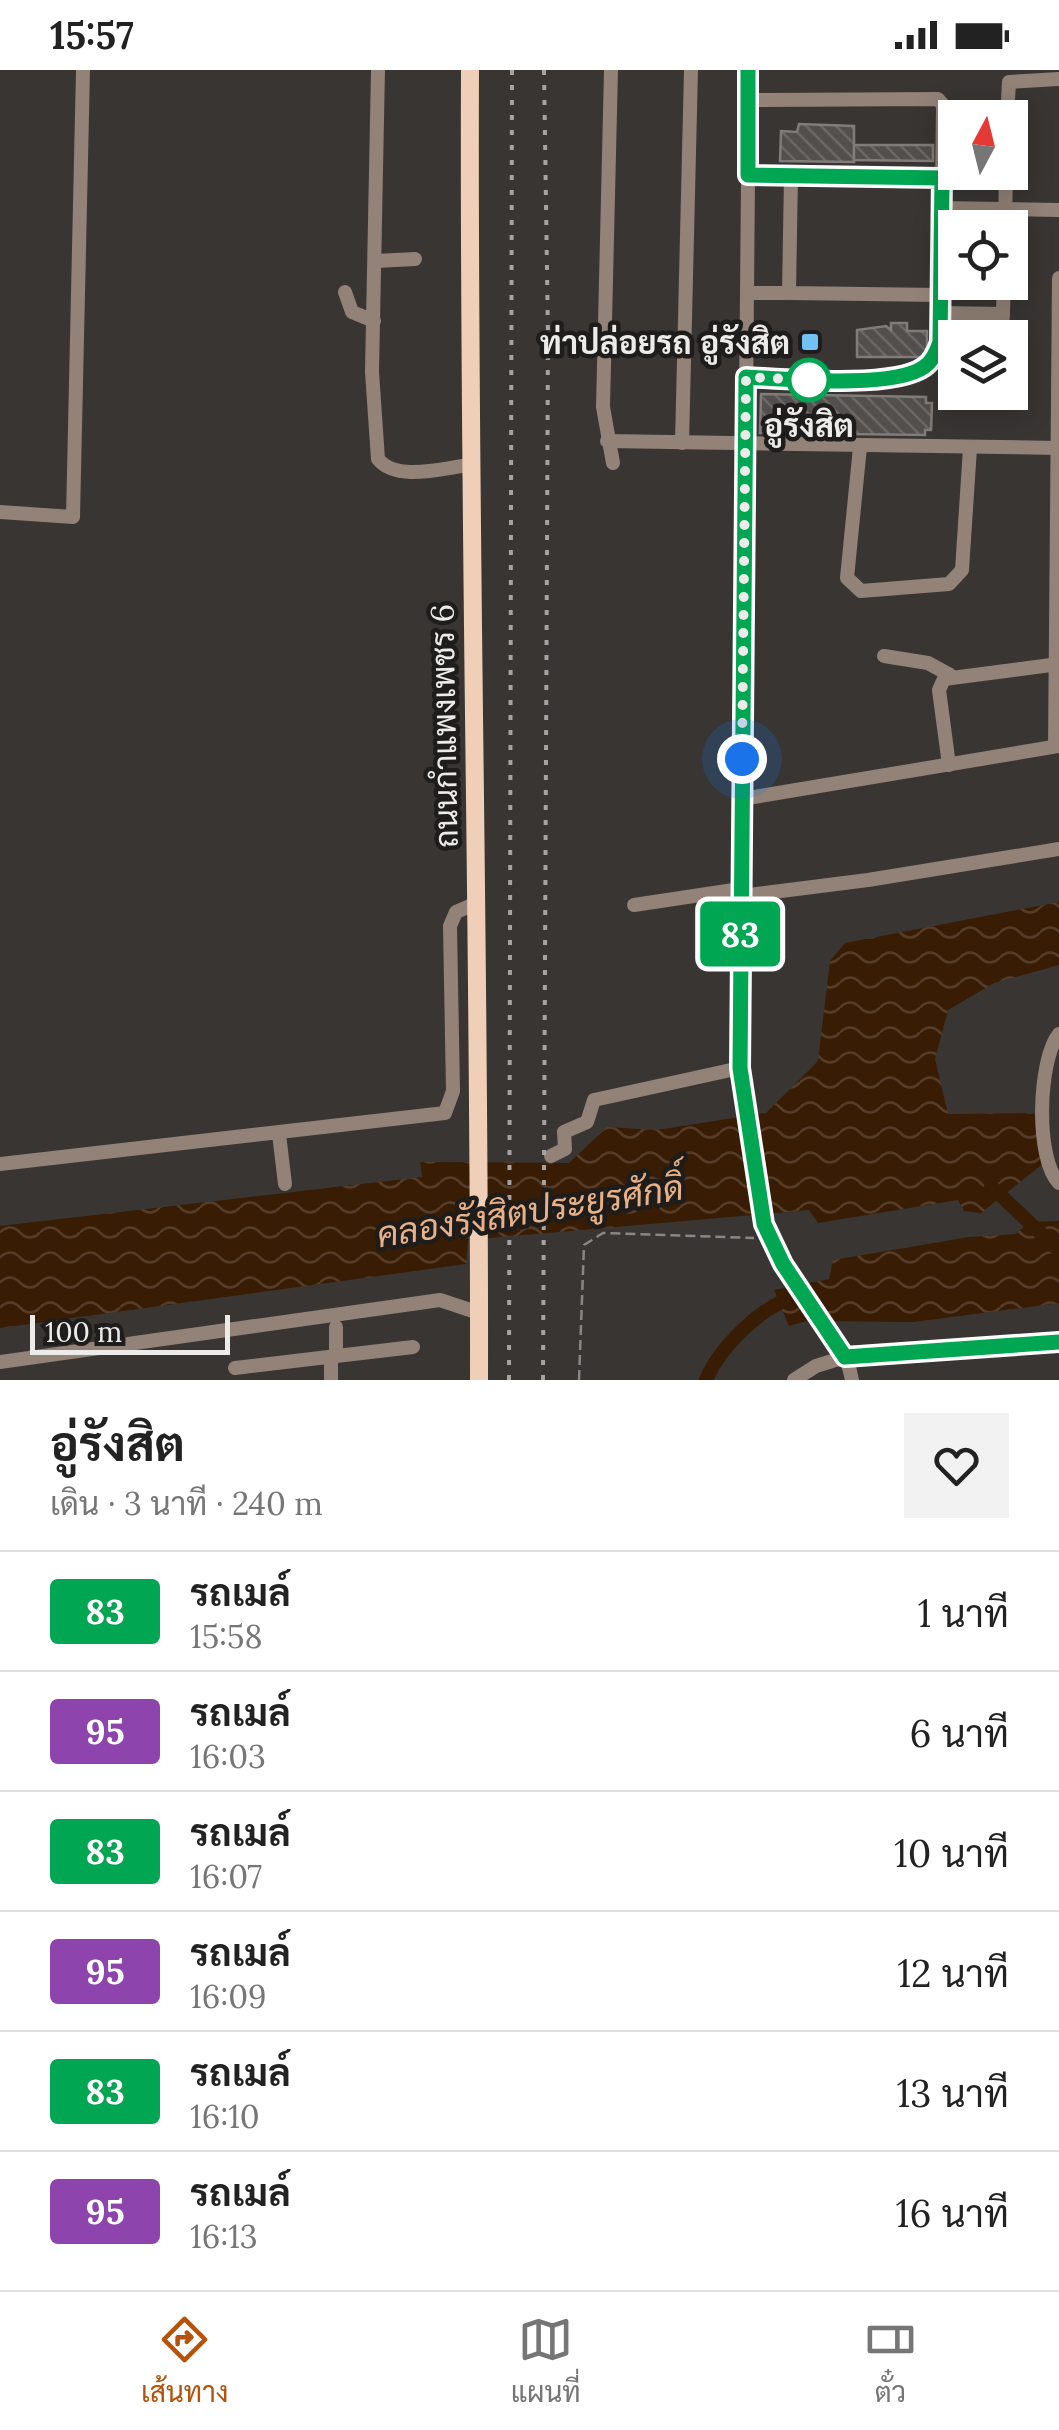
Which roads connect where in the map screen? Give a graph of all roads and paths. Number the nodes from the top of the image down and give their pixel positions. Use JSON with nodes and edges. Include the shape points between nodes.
{"nodes":[{"id":1,"x":83,"y":70,"type":"edge"},
{"id":2,"x":378,"y":70,"type":"edge"},
{"id":3,"x":470,"y":70,"type":"edge"},
{"id":4,"x":612,"y":70,"type":"edge"},
{"id":5,"x":691,"y":70,"type":"edge"},
{"id":6,"x":748,"y":70,"type":"edge"},
{"id":7,"x":1059,"y":79,"type":"edge"},
{"id":8,"x":748,"y":100,"type":"junction"},
{"id":9,"x":938,"y":100,"type":"edge"},
{"id":10,"x":1009,"y":100,"type":"edge"},
{"id":11,"x":748,"y":175,"type":"junction"},
{"id":12,"x":790,"y":176,"type":"junction"},
{"id":13,"x":938,"y":178,"type":"edge"},
{"id":14,"x":942,"y":190,"type":"edge"},
{"id":15,"x":1006,"y":190,"type":"edge"},
{"id":16,"x":942,"y":208,"type":"joint"},
{"id":17,"x":1006,"y":210,"type":"joint"},
{"id":18,"x":1028,"y":210,"type":"edge"},
{"id":19,"x":1059,"y":210,"type":"edge"},
{"id":20,"x":415,"y":259,"type":"dead end"},
{"id":21,"x":376,"y":261,"type":"junction"},
{"id":22,"x":1059,"y":278,"type":"edge"},
{"id":23,"x":345,"y":292,"type":"dead end"},
{"id":24,"x":747,"y":293,"type":"junction"},
{"id":25,"x":789,"y":294,"type":"junction"},
{"id":26,"x":938,"y":295,"type":"edge"},
{"id":27,"x":941,"y":300,"type":"edge"},
{"id":28,"x":1003,"y":300,"type":"edge"},
{"id":29,"x":941,"y":312,"type":"junction"},
{"id":30,"x":1003,"y":314,"type":"junction"},
{"id":31,"x":374,"y":320,"type":"junction"},
{"id":32,"x":1003,"y":320,"type":"edge"},
{"id":33,"x":746,"y":377,"type":"junction"},
{"id":34,"x":608,"y":440,"type":"junction"},
{"id":35,"x":682,"y":443,"type":"junction"},
{"id":36,"x":746,"y":443,"type":"junction"},
{"id":37,"x":860,"y":446,"type":"junction"},
{"id":38,"x":970,"y":448,"type":"junction"},
{"id":39,"x":1058,"y":448,"type":"edge"},
{"id":40,"x":613,"y":463,"type":"dead end"},
{"id":41,"x":469,"y":465,"type":"junction"},
{"id":42,"x":0,"y":512,"type":"edge"},
{"id":43,"x":884,"y":656,"type":"dead end"},
{"id":44,"x":1057,"y":664,"type":"edge"},
{"id":45,"x":950,"y":675,"type":"junction"},
{"id":46,"x":1057,"y":746,"type":"edge"},
{"id":47,"x":949,"y":766,"type":"junction"},
{"id":48,"x":742,"y":799,"type":"junction"},
{"id":49,"x":1059,"y":848,"type":"edge"},
{"id":50,"x":741,"y":892,"type":"junction"},
{"id":51,"x":477,"y":902,"type":"junction"},
{"id":52,"x":634,"y":905,"type":"dead end"},
{"id":53,"x":1059,"y":1034,"type":"edge"},
{"id":54,"x":740,"y":1068,"type":"junction"},
{"id":55,"x":279,"y":1134,"type":"junction"},
{"id":56,"x":551,"y":1156,"type":"dead end"},
{"id":57,"x":0,"y":1164,"type":"edge"},
{"id":58,"x":1059,"y":1183,"type":"edge"},
{"id":59,"x":285,"y":1184,"type":"dead end"},
{"id":60,"x":767,"y":1231,"type":"junction"},
{"id":61,"x":479,"y":1313,"type":"junction"},
{"id":62,"x":336,"y":1327,"type":"dead end"},
{"id":63,"x":1059,"y":1342,"type":"edge"},
{"id":64,"x":413,"y":1347,"type":"dead end"},
{"id":65,"x":333,"y":1356,"type":"junction"},
{"id":66,"x":845,"y":1357,"type":"junction"},
{"id":67,"x":0,"y":1362,"type":"edge"},
{"id":68,"x":234,"y":1368,"type":"dead end"},
{"id":69,"x":331,"y":1380,"type":"edge"},
{"id":70,"x":479,"y":1380,"type":"edge"},
{"id":71,"x":579,"y":1380,"type":"edge"},
{"id":72,"x":794,"y":1380,"type":"edge"},
{"id":73,"x":852,"y":1380,"type":"edge"}],
"edges":[{"from":1,"to":42,"type":"street","via":[[73,517]]},
{"from":2,"to":21,"type":"street"},
{"from":3,"to":41,"type":"main road","name":"ถนนกำแพงเพชร 6"},
{"from":4,"to":34,"type":"street","via":[[603,355]]},
{"from":5,"to":35,"type":"street"},
{"from":6,"to":8,"type":"street"},
{"from":7,"to":10,"type":"street","via":[[1011,81]]},
{"from":8,"to":9,"type":"street"},
{"from":8,"to":11,"type":"street"},
{"from":11,"to":12,"type":"street"},
{"from":11,"to":24,"type":"street"},
{"from":12,"to":13,"type":"street"},
{"from":12,"to":25,"type":"street"},
{"from":14,"to":16,"type":"street"},
{"from":15,"to":17,"type":"street"},
{"from":16,"to":17,"type":"street"},
{"from":18,"to":19,"type":"street"},
{"from":20,"to":21,"type":"street"},
{"from":21,"to":31,"type":"street"},
{"from":22,"to":39,"type":"street"},
{"from":23,"to":31,"type":"street","via":[[352,312]]},
{"from":24,"to":25,"type":"street"},
{"from":24,"to":33,"type":"street"},
{"from":25,"to":26,"type":"street"},
{"from":27,"to":29,"type":"street"},
{"from":28,"to":30,"type":"street"},
{"from":29,"to":30,"type":"street"},
{"from":29,"to":33,"type":"street","via":[[940,342],[922,369],[861,379]]},
{"from":30,"to":32,"type":"street"},
{"from":31,"to":41,"type":"street","via":[[381,464],[400,472]]},
{"from":33,"to":36,"type":"street"},
{"from":34,"to":35,"type":"street"},
{"from":34,"to":40,"type":"street"},
{"from":35,"to":36,"type":"street"},
{"from":36,"to":37,"type":"street"},
{"from":36,"to":48,"type":"street"},
{"from":37,"to":38,"type":"street"},
{"from":37,"to":38,"type":"street","via":[[847,578],[861,590],[956,579],[962,570]]},
{"from":38,"to":39,"type":"street"},
{"from":39,"to":44,"type":"street"},
{"from":41,"to":51,"type":"main road","name":"ถนนกำแพงเพชร 6"},
{"from":43,"to":45,"type":"street","via":[[928,663]]},
{"from":44,"to":45,"type":"street"},
{"from":44,"to":46,"type":"street"},
{"from":45,"to":47,"type":"street","via":[[939,690]]},
{"from":46,"to":47,"type":"street"},
{"from":47,"to":48,"type":"street"},
{"from":48,"to":50,"type":"street"},
{"from":49,"to":50,"type":"street","via":[[868,880]]},
{"from":50,"to":52,"type":"street"},
{"from":50,"to":54,"type":"street"},
{"from":51,"to":55,"type":"street","via":[[456,912],[450,926],[448,1110]]},
{"from":51,"to":61,"type":"main road","name":"ถนนกำแพงเพชร 6"},
{"from":53,"to":58,"type":"street","via":[[1042,1074],[1048,1165]]},
{"from":54,"to":56,"type":"street","via":[[594,1100],[587,1122],[564,1132],[565,1149]]},
{"from":54,"to":60,"type":"street"},
{"from":55,"to":57,"type":"street"},
{"from":55,"to":59,"type":"street"},
{"from":60,"to":66,"type":"street"},
{"from":60,"to":71,"type":"path","via":[[697,1239],[603,1233],[584,1245]]},
{"from":61,"to":67,"type":"street","via":[[440,1300]]},
{"from":61,"to":70,"type":"main road","name":"ถนนกำแพงเพชร 6"},
{"from":62,"to":65,"type":"street"},
{"from":63,"to":66,"type":"street"},
{"from":64,"to":65,"type":"street"},
{"from":65,"to":68,"type":"street"},
{"from":65,"to":69,"type":"street"},
{"from":66,"to":72,"type":"street"},
{"from":66,"to":73,"type":"street"}]}
